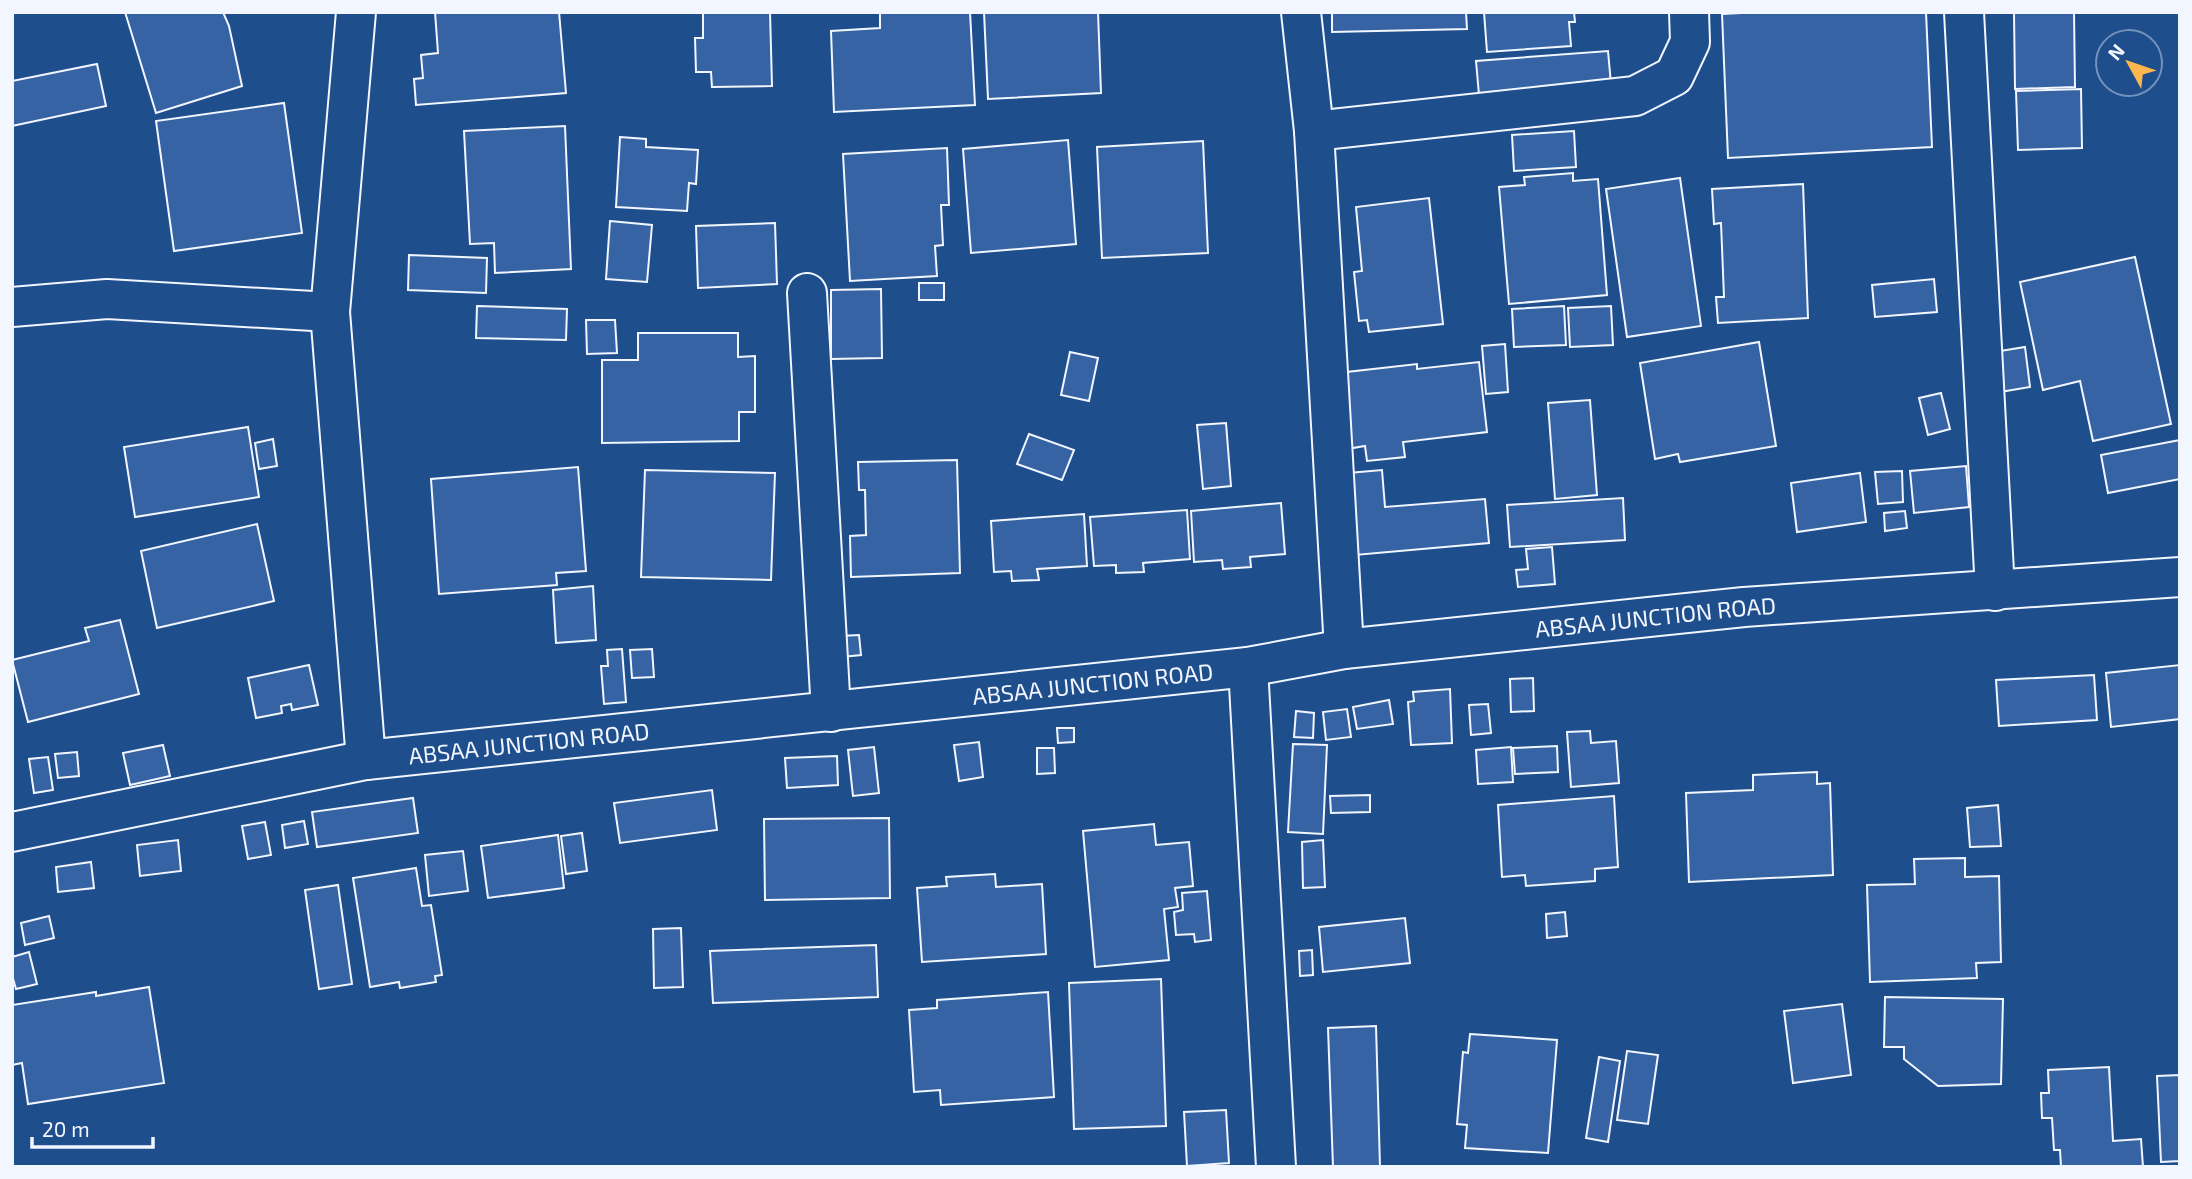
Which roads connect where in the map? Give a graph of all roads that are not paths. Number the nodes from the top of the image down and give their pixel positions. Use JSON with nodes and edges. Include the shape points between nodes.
{"nodes":[{"id":1,"x":356,"y":12,"type":"edge"},
{"id":2,"x":1301,"y":12,"type":"edge"},
{"id":3,"x":1689,"y":12,"type":"edge"},
{"id":4,"x":1964,"y":12,"type":"edge"},
{"id":5,"x":1314,"y":131,"type":"junction"},
{"id":6,"x":807,"y":293,"type":"dead end"},
{"id":7,"x":12,"y":307,"type":"edge"},
{"id":8,"x":330,"y":312,"type":"junction"},
{"id":9,"x":2180,"y":577,"type":"edge"},
{"id":10,"x":1995,"y":591,"type":"junction"},
{"id":11,"x":1344,"y":649,"type":"junction"},
{"id":12,"x":1248,"y":667,"type":"junction"},
{"id":13,"x":831,"y":712,"type":"junction"},
{"id":14,"x":366,"y":760,"type":"junction"},
{"id":15,"x":12,"y":832,"type":"edge"},
{"id":16,"x":1276,"y":1167,"type":"edge"}],
"edges":[{"from":1,"to":8,"type":"street"},
{"from":2,"to":5,"type":"street"},
{"from":3,"to":5,"type":"street","via":[[1690,41],[1674,76],[1635,96]]},
{"from":4,"to":10,"type":"street"},
{"from":5,"to":11,"type":"street"},
{"from":6,"to":13,"type":"street"},
{"from":7,"to":8,"type":"street","via":[[107,299]]},
{"from":8,"to":14,"type":"street"},
{"from":9,"to":10,"type":"street","name":"ABSAA JUNCTION ROAD"},
{"from":10,"to":11,"type":"street","name":"ABSAA JUNCTION ROAD","via":[[1744,607]]},
{"from":11,"to":12,"type":"street","name":"ABSAA JUNCTION ROAD"},
{"from":12,"to":13,"type":"street","name":"ABSAA JUNCTION ROAD"},
{"from":12,"to":16,"type":"street"},
{"from":13,"to":14,"type":"street","name":"ABSAA JUNCTION ROAD"},
{"from":14,"to":15,"type":"street","name":"ABSAA JUNCTION ROAD"}]}
